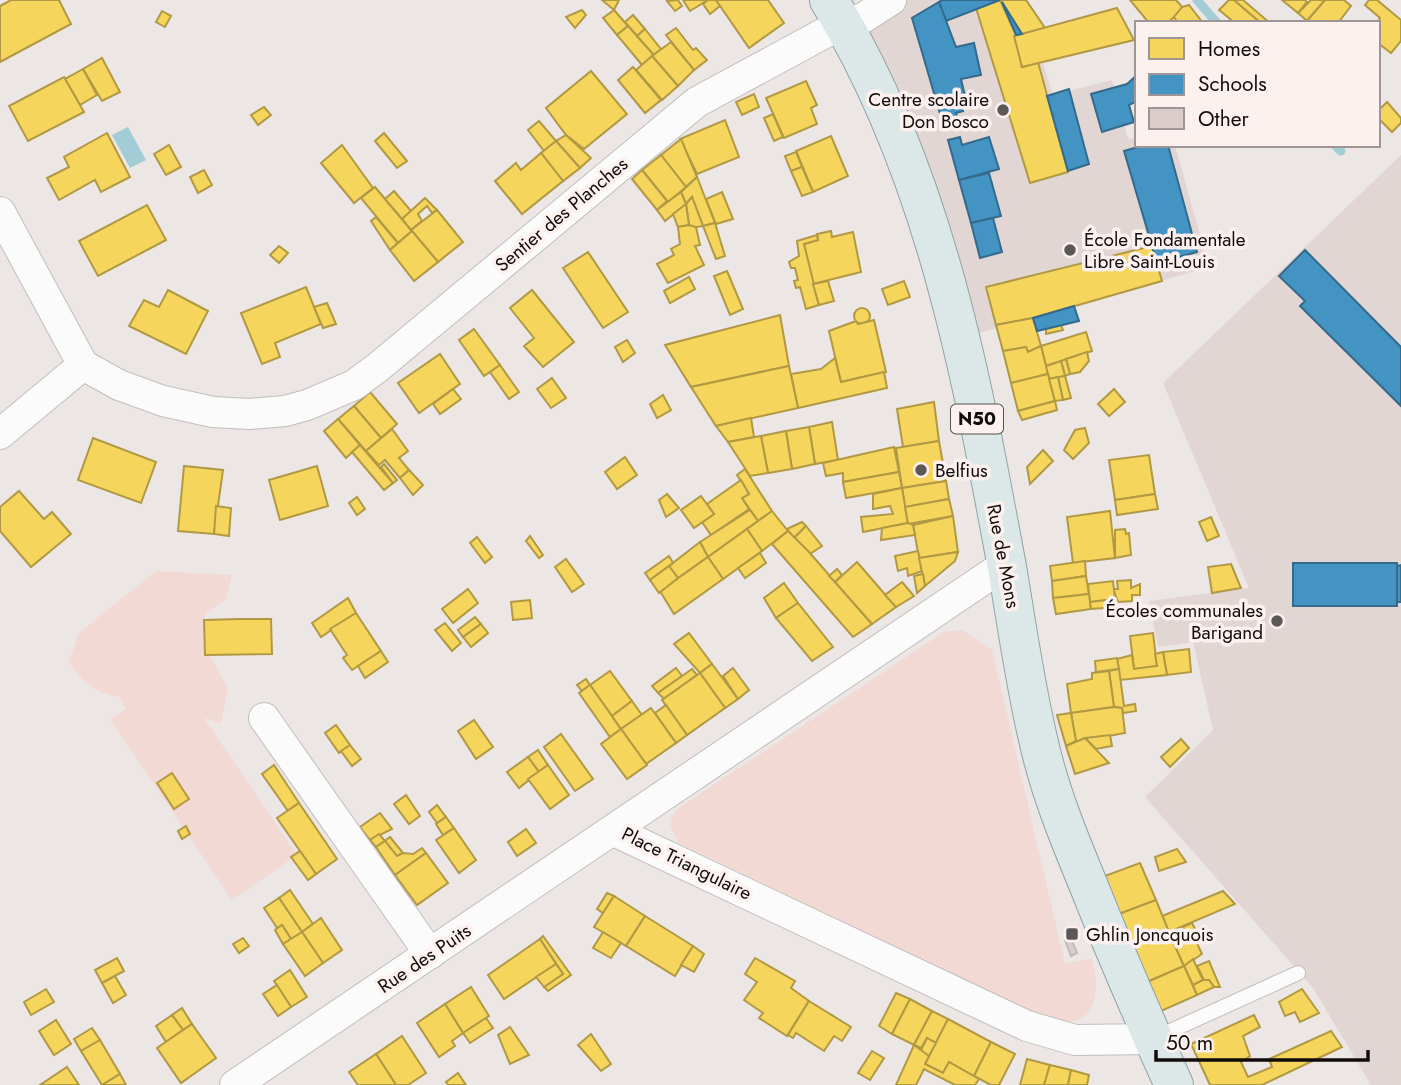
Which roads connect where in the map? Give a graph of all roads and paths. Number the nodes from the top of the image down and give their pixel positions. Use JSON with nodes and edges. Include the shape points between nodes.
{"nodes":[{"id":1,"x":891,"y":0,"type":"edge"},
{"id":2,"x":836,"y":12,"type":"edge"},
{"id":3,"x":0,"y":212,"type":"edge"},
{"id":4,"x":83,"y":365,"type":"junction"},
{"id":5,"x":0,"y":434,"type":"edge"},
{"id":6,"x":1006,"y":564,"type":"junction"},
{"id":7,"x":264,"y":718,"type":"dead end"},
{"id":8,"x":614,"y":831,"type":"junction"},
{"id":9,"x":430,"y":954,"type":"junction"},
{"id":10,"x":1298,"y":973,"type":"dead end"},
{"id":11,"x":1154,"y":1039,"type":"junction"},
{"id":12,"x":235,"y":1085,"type":"edge"},
{"id":13,"x":1174,"y":1085,"type":"edge"}],
"edges":[{"from":1,"to":2,"type":"street","name":"Sentier des Planches","via":[[863,18]]},
{"from":2,"to":4,"type":"street","name":"Sentier des Planches","via":[[697,102],[354,385],[285,411],[213,412],[163,401]]},
{"from":2,"to":6,"type":"main road","name":"Rue de Mons","number":"N50","via":[[903,148],[931,232],[962,338]]},
{"from":3,"to":4,"type":"street"},
{"from":4,"to":5,"type":"street"},
{"from":6,"to":8,"type":"street","name":"Place Triangulaire"},
{"from":6,"to":11,"type":"main road","name":"Rue de Mons","number":"N50","via":[[1027,691],[1050,787]]},
{"from":7,"to":9,"type":"street"},
{"from":8,"to":9,"type":"street","name":"Rue des Puits"},
{"from":8,"to":11,"type":"street","name":"Place Triangulaire","via":[[1027,1026],[1075,1040]]},
{"from":9,"to":12,"type":"street","name":"Rue des Puits"},
{"from":10,"to":11,"type":"lane"},
{"from":11,"to":13,"type":"main road","name":"Rue de Mons","number":"N50"}]}
